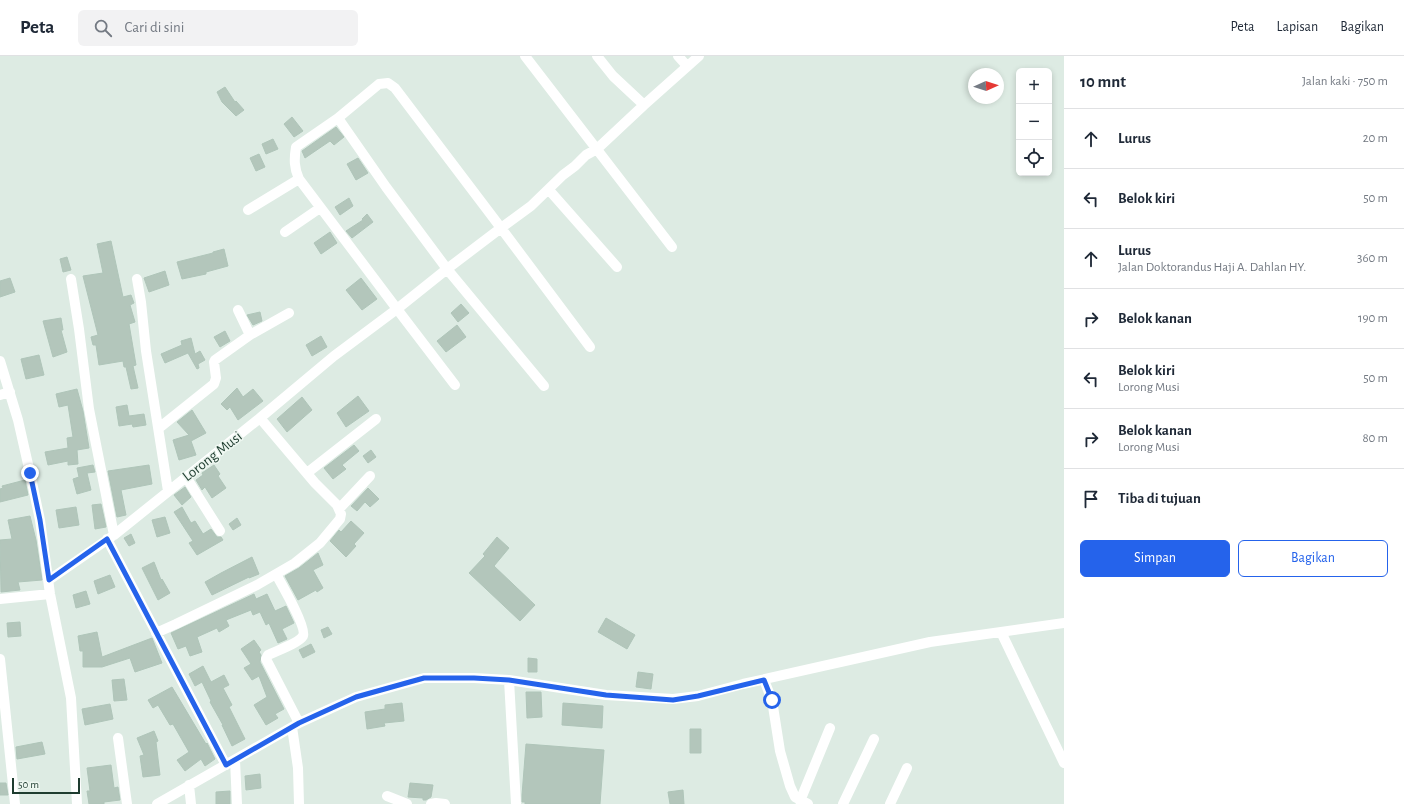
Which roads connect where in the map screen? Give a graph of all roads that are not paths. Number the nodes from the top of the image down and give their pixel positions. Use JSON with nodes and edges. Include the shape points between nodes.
{"nodes":[{"id":1,"x":525,"y":56,"type":"edge"},
{"id":2,"x":597,"y":56,"type":"edge"},
{"id":3,"x":678,"y":56,"type":"edge"},
{"id":4,"x":699,"y":56,"type":"edge"},
{"id":5,"x":687,"y":66,"type":"junction"},
{"id":6,"x":644,"y":105,"type":"junction"},
{"id":7,"x":338,"y":118,"type":"junction"},
{"id":8,"x":597,"y":149,"type":"junction"},
{"id":9,"x":299,"y":180,"type":"junction"},
{"id":10,"x":549,"y":190,"type":"junction"},
{"id":11,"x":320,"y":208,"type":"junction"},
{"id":12,"x":248,"y":210,"type":"dead end"},
{"id":13,"x":501,"y":228,"type":"junction"},
{"id":14,"x":285,"y":232,"type":"dead end"},
{"id":15,"x":672,"y":247,"type":"dead end"},
{"id":16,"x":617,"y":267,"type":"dead end"},
{"id":17,"x":447,"y":269,"type":"junction"},
{"id":18,"x":71,"y":279,"type":"dead end"},
{"id":19,"x":137,"y":279,"type":"dead end"},
{"id":20,"x":238,"y":310,"type":"dead end"},
{"id":21,"x":397,"y":310,"type":"junction"},
{"id":22,"x":289,"y":313,"type":"dead end"},
{"id":23,"x":250,"y":335,"type":"junction"},
{"id":24,"x":590,"y":347,"type":"dead end"},
{"id":25,"x":0,"y":361,"type":"edge"},
{"id":26,"x":455,"y":385,"type":"dead end"},
{"id":27,"x":544,"y":386,"type":"dead end"},
{"id":28,"x":5,"y":394,"type":"edge"},
{"id":29,"x":260,"y":418,"type":"junction"},
{"id":30,"x":376,"y":419,"type":"dead end"},
{"id":31,"x":159,"y":428,"type":"junction"},
{"id":32,"x":307,"y":473,"type":"junction"},
{"id":33,"x":370,"y":476,"type":"dead end"},
{"id":34,"x":186,"y":477,"type":"junction"},
{"id":35,"x":168,"y":491,"type":"junction"},
{"id":36,"x":339,"y":509,"type":"junction"},
{"id":37,"x":220,"y":531,"type":"dead end"},
{"id":38,"x":111,"y":537,"type":"junction"},
{"id":39,"x":276,"y":574,"type":"junction"},
{"id":40,"x":49,"y":580,"type":"junction"},
{"id":41,"x":50,"y":594,"type":"junction"},
{"id":42,"x":0,"y":599,"type":"edge"},
{"id":43,"x":1064,"y":623,"type":"edge"},
{"id":44,"x":1001,"y":632,"type":"junction"},
{"id":45,"x":156,"y":633,"type":"junction"},
{"id":46,"x":0,"y":659,"type":"edge"},
{"id":47,"x":509,"y":680,"type":"junction"},
{"id":48,"x":764,"y":680,"type":"junction"},
{"id":49,"x":3,"y":715,"type":"edge"},
{"id":50,"x":296,"y":725,"type":"junction"},
{"id":51,"x":830,"y":728,"type":"dead end"},
{"id":52,"x":118,"y":738,"type":"dead end"},
{"id":53,"x":874,"y":739,"type":"dead end"},
{"id":54,"x":1064,"y":762,"type":"edge"},
{"id":55,"x":230,"y":763,"type":"junction"},
{"id":56,"x":907,"y":768,"type":"dead end"},
{"id":57,"x":189,"y":785,"type":"junction"},
{"id":58,"x":387,"y":796,"type":"dead end"},
{"id":59,"x":804,"y":802,"type":"edge"},
{"id":60,"x":15,"y":804,"type":"edge"},
{"id":61,"x":77,"y":804,"type":"edge"},
{"id":62,"x":126,"y":804,"type":"edge"},
{"id":63,"x":157,"y":804,"type":"edge"},
{"id":64,"x":191,"y":804,"type":"edge"},
{"id":65,"x":237,"y":804,"type":"edge"},
{"id":66,"x":299,"y":804,"type":"edge"},
{"id":67,"x":407,"y":804,"type":"edge"},
{"id":68,"x":431,"y":804,"type":"edge"},
{"id":69,"x":445,"y":804,"type":"edge"},
{"id":70,"x":516,"y":804,"type":"edge"},
{"id":71,"x":843,"y":804,"type":"edge"},
{"id":72,"x":890,"y":804,"type":"edge"}],
"edges":[{"from":1,"to":8,"type":"street"},
{"from":2,"to":6,"type":"street","via":[[613,76]]},
{"from":3,"to":5,"type":"street"},
{"from":4,"to":5,"type":"street","name":"Lorong Musi"},
{"from":5,"to":6,"type":"street","name":"Lorong Musi"},
{"from":6,"to":8,"type":"street","name":"Lorong Musi"},
{"from":7,"to":9,"type":"street","via":[[296,147],[295,170]]},
{"from":7,"to":13,"type":"street","via":[[379,84],[388,83]]},
{"from":7,"to":17,"type":"street"},
{"from":8,"to":10,"type":"street","name":"Lorong Musi","via":[[586,155]]},
{"from":8,"to":15,"type":"street"},
{"from":9,"to":11,"type":"street"},
{"from":9,"to":12,"type":"street"},
{"from":10,"to":13,"type":"street","name":"Lorong Musi"},
{"from":10,"to":16,"type":"street"},
{"from":11,"to":14,"type":"street"},
{"from":11,"to":21,"type":"street"},
{"from":13,"to":17,"type":"street","name":"Lorong Musi"},
{"from":13,"to":24,"type":"street"},
{"from":17,"to":21,"type":"street","name":"Lorong Musi"},
{"from":17,"to":27,"type":"street"},
{"from":18,"to":38,"type":"street"},
{"from":19,"to":31,"type":"street"},
{"from":20,"to":23,"type":"street"},
{"from":21,"to":26,"type":"street"},
{"from":21,"to":29,"type":"street","name":"Lorong Musi","via":[[334,356]]},
{"from":22,"to":23,"type":"street"},
{"from":23,"to":31,"type":"street","via":[[215,360],[214,384]]},
{"from":25,"to":28,"type":"street"},
{"from":28,"to":40,"type":"street","via":[[18,420],[40,520]]},
{"from":29,"to":32,"type":"street"},
{"from":29,"to":34,"type":"street","name":"Lorong Musi"},
{"from":30,"to":32,"type":"street"},
{"from":31,"to":35,"type":"street"},
{"from":32,"to":36,"type":"street"},
{"from":33,"to":36,"type":"street"},
{"from":34,"to":35,"type":"street","name":"Lorong Musi"},
{"from":34,"to":37,"type":"street"},
{"from":35,"to":38,"type":"street","name":"Lorong Musi"},
{"from":36,"to":39,"type":"street","via":[[340,519],[320,543]]},
{"from":38,"to":40,"type":"street","name":"Lorong Musi"},
{"from":38,"to":45,"type":"street"},
{"from":39,"to":45,"type":"street"},
{"from":39,"to":50,"type":"street","via":[[304,634],[287,647],[268,655],[266,659]]},
{"from":40,"to":41,"type":"street"},
{"from":41,"to":42,"type":"street"},
{"from":41,"to":61,"type":"street","via":[[71,698]]},
{"from":43,"to":44,"type":"street"},
{"from":44,"to":48,"type":"street","via":[[930,642]]},
{"from":44,"to":54,"type":"street"},
{"from":45,"to":55,"type":"street"},
{"from":46,"to":49,"type":"street"},
{"from":47,"to":48,"type":"street","via":[[606,695],[673,700]]},
{"from":47,"to":50,"type":"street","via":[[424,678],[356,697]]},
{"from":47,"to":70,"type":"street"},
{"from":48,"to":59,"type":"street","via":[[772,700],[780,751],[790,786],[795,797]]},
{"from":49,"to":60,"type":"street"},
{"from":50,"to":55,"type":"street"},
{"from":50,"to":66,"type":"street"},
{"from":51,"to":59,"type":"street"},
{"from":52,"to":62,"type":"street"},
{"from":53,"to":71,"type":"street"},
{"from":55,"to":57,"type":"street"},
{"from":55,"to":65,"type":"street"},
{"from":56,"to":72,"type":"street"},
{"from":57,"to":63,"type":"street"},
{"from":57,"to":64,"type":"street"},
{"from":58,"to":67,"type":"street"},
{"from":68,"to":69,"type":"street"}]}
